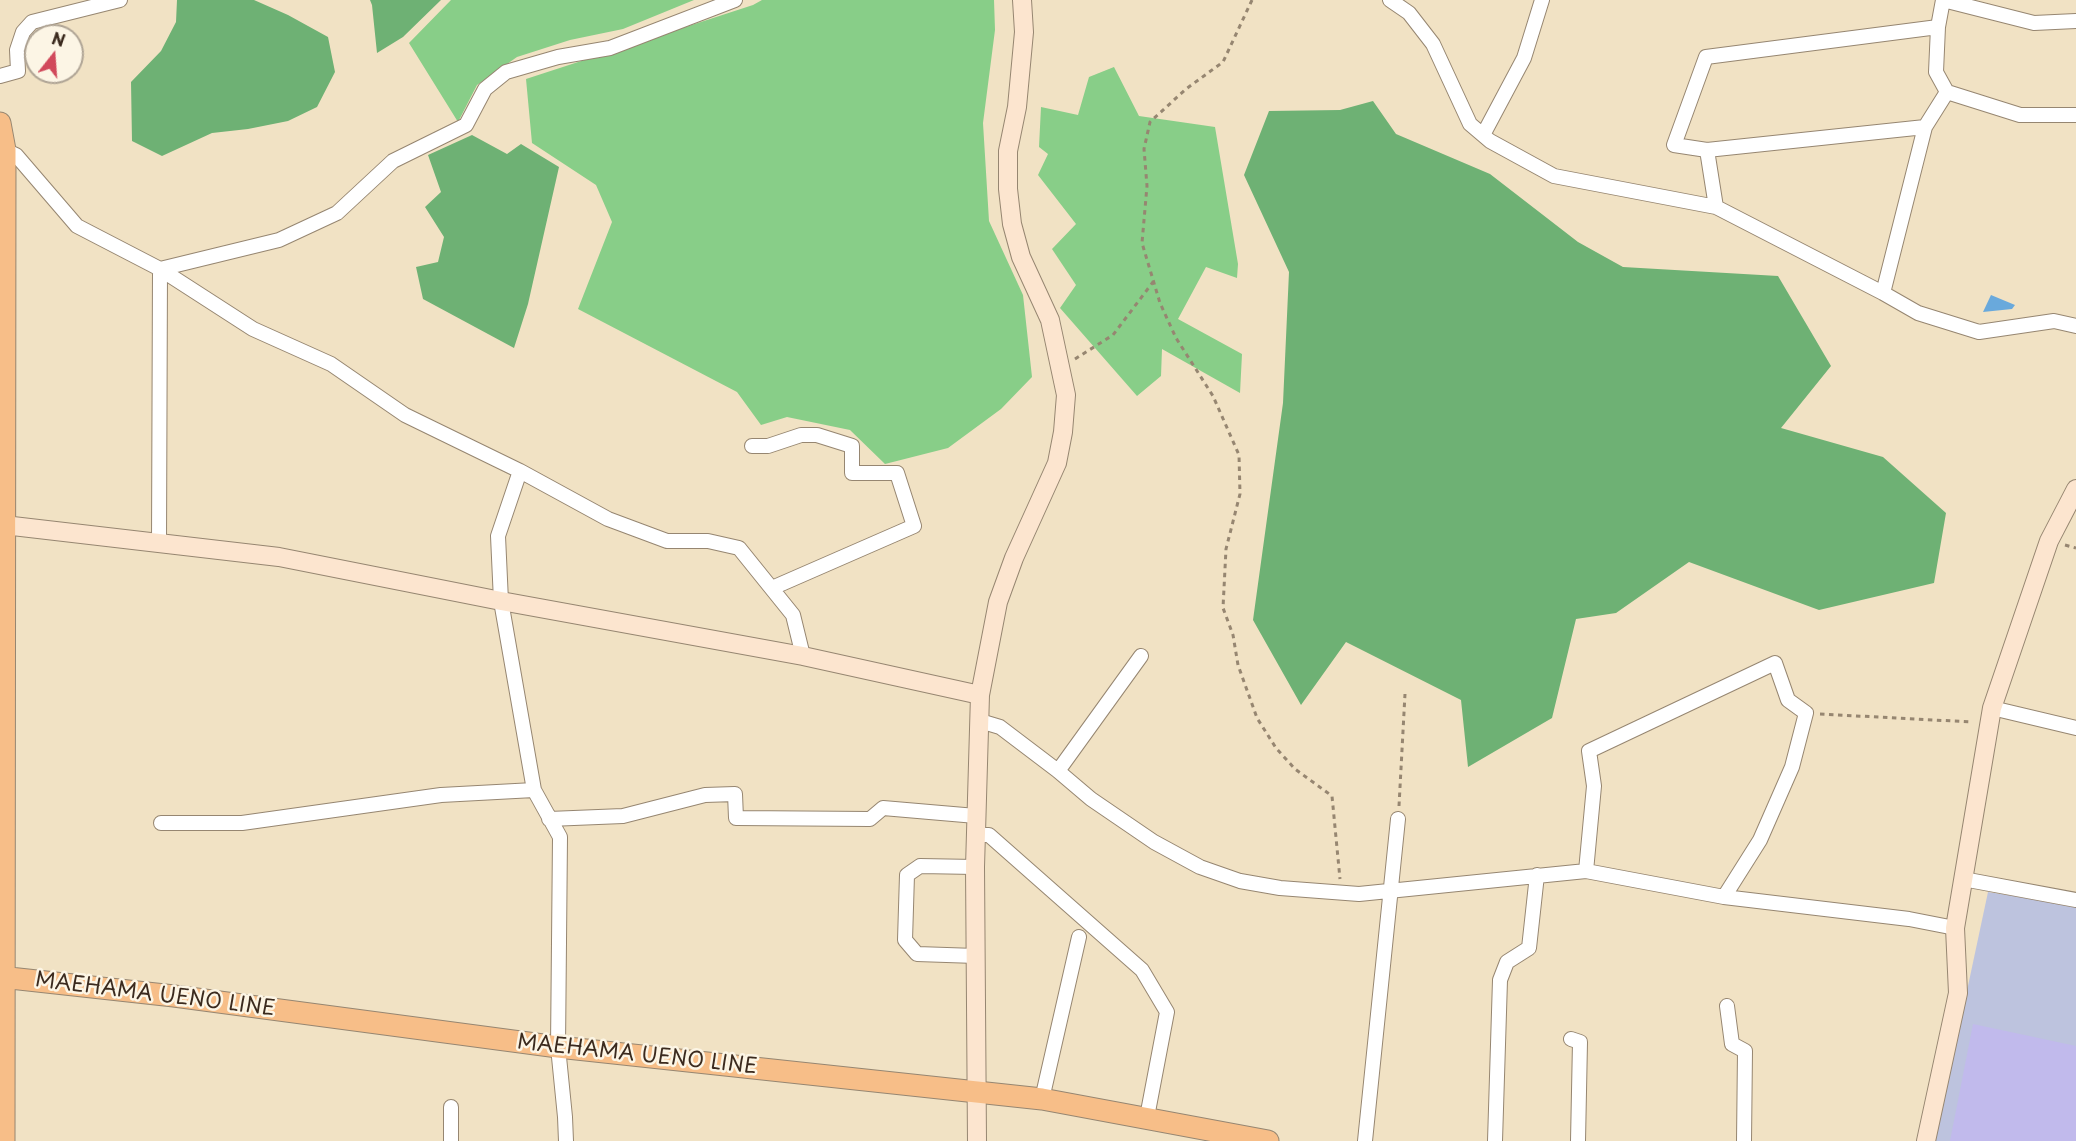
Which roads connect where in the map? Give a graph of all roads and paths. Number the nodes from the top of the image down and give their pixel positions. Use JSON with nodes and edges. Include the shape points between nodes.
{"nodes":[{"id":1,"x":120,"y":0,"type":"edge"},
{"id":2,"x":735,"y":0,"type":"edge"},
{"id":3,"x":1022,"y":0,"type":"edge"},
{"id":4,"x":1252,"y":0,"type":"edge"},
{"id":5,"x":1390,"y":0,"type":"edge"},
{"id":6,"x":1542,"y":0,"type":"edge"},
{"id":7,"x":2076,"y":21,"type":"edge"},
{"id":8,"x":1938,"y":27,"type":"junction"},
{"id":9,"x":0,"y":76,"type":"edge"},
{"id":10,"x":1947,"y":92,"type":"junction"},
{"id":11,"x":2076,"y":115,"type":"edge"},
{"id":12,"x":0,"y":124,"type":"edge"},
{"id":13,"x":1925,"y":127,"type":"junction"},
{"id":14,"x":1483,"y":135,"type":"junction"},
{"id":15,"x":6,"y":150,"type":"junction"},
{"id":16,"x":1707,"y":150,"type":"junction"},
{"id":17,"x":1716,"y":207,"type":"junction"},
{"id":18,"x":160,"y":270,"type":"junction"},
{"id":19,"x":1154,"y":282,"type":"junction"},
{"id":20,"x":2,"y":284,"type":"edge"},
{"id":21,"x":1883,"y":293,"type":"junction"},
{"id":22,"x":2076,"y":326,"type":"edge"},
{"id":23,"x":1060,"y":369,"type":"junction"},
{"id":24,"x":752,"y":447,"type":"dead end"},
{"id":25,"x":520,"y":471,"type":"junction"},
{"id":26,"x":2076,"y":489,"type":"edge"},
{"id":27,"x":4,"y":525,"type":"junction"},
{"id":28,"x":159,"y":543,"type":"junction"},
{"id":29,"x":772,"y":588,"type":"junction"},
{"id":30,"x":2,"y":598,"type":"edge"},
{"id":31,"x":501,"y":601,"type":"junction"},
{"id":32,"x":803,"y":656,"type":"junction"},
{"id":33,"x":1141,"y":657,"type":"dead end"},
{"id":34,"x":1405,"y":694,"type":"dead end"},
{"id":35,"x":980,"y":695,"type":"junction"},
{"id":36,"x":1806,"y":713,"type":"junction"},
{"id":37,"x":1990,"y":716,"type":"junction"},
{"id":38,"x":980,"y":721,"type":"junction"},
{"id":39,"x":2076,"y":728,"type":"edge"},
{"id":40,"x":1058,"y":771,"type":"junction"},
{"id":41,"x":534,"y":790,"type":"junction"},
{"id":42,"x":976,"y":816,"type":"junction"},
{"id":43,"x":549,"y":819,"type":"junction"},
{"id":44,"x":1398,"y":819,"type":"joint"},
{"id":45,"x":161,"y":823,"type":"dead end"},
{"id":46,"x":977,"y":835,"type":"junction"},
{"id":47,"x":975,"y":867,"type":"junction"},
{"id":48,"x":1586,"y":871,"type":"junction"},
{"id":49,"x":1538,"y":875,"type":"junction"},
{"id":50,"x":1963,"y":879,"type":"junction"},
{"id":51,"x":1390,"y":890,"type":"junction"},
{"id":52,"x":1342,"y":893,"type":"junction"},
{"id":53,"x":1724,"y":897,"type":"junction"},
{"id":54,"x":2076,"y":900,"type":"edge"},
{"id":55,"x":2,"y":917,"type":"edge"},
{"id":56,"x":1955,"y":928,"type":"junction"},
{"id":57,"x":1079,"y":937,"type":"dead end"},
{"id":58,"x":976,"y":956,"type":"junction"},
{"id":59,"x":2,"y":977,"type":"edge"},
{"id":60,"x":1727,"y":1006,"type":"dead end"},
{"id":61,"x":1571,"y":1039,"type":"dead end"},
{"id":62,"x":558,"y":1047,"type":"junction"},
{"id":63,"x":976,"y":1091,"type":"junction"},
{"id":64,"x":1042,"y":1099,"type":"junction"},
{"id":65,"x":451,"y":1107,"type":"dead end"},
{"id":66,"x":1147,"y":1117,"type":"junction"},
{"id":67,"x":4,"y":1141,"type":"edge"},
{"id":68,"x":451,"y":1141,"type":"edge"},
{"id":69,"x":566,"y":1141,"type":"edge"},
{"id":70,"x":977,"y":1141,"type":"edge"},
{"id":71,"x":1268,"y":1141,"type":"edge"},
{"id":72,"x":1365,"y":1141,"type":"edge"},
{"id":73,"x":1495,"y":1141,"type":"edge"},
{"id":74,"x":1578,"y":1141,"type":"edge"},
{"id":75,"x":1744,"y":1141,"type":"edge"},
{"id":76,"x":1926,"y":1141,"type":"edge"}],
"edges":[{"from":1,"to":9,"type":"street","via":[[32,22],[23,32],[17,50],[18,71]]},
{"from":2,"to":18,"type":"street","via":[[610,48],[506,72],[485,89],[466,125],[393,161],[337,213],[279,240]]},
{"from":3,"to":23,"type":"street","via":[[1024,32],[1017,107],[1008,151],[1009,201],[1021,257],[1050,320]]},
{"from":4,"to":19,"type":"path","via":[[1223,62],[1150,122],[1144,149],[1147,186],[1142,243]]},
{"from":5,"to":14,"type":"street","via":[[1409,13],[1432,44],[1470,124]]},
{"from":6,"to":14,"type":"street","via":[[1524,58]]},
{"from":7,"to":8,"type":"street","via":[[2034,23],[1942,0]]},
{"from":8,"to":10,"type":"street","via":[[1936,72]]},
{"from":8,"to":16,"type":"street","via":[[1706,57],[1674,145]]},
{"from":10,"to":11,"type":"street","via":[[2020,115]]},
{"from":10,"to":13,"type":"street"},
{"from":12,"to":15,"type":"main road","name":"MAEHAMA UENO LINE"},
{"from":13,"to":16,"type":"street"},
{"from":13,"to":21,"type":"street"},
{"from":14,"to":17,"type":"street","via":[[1554,177]]},
{"from":15,"to":18,"type":"street","via":[[16,155],[77,226]]},
{"from":15,"to":20,"type":"main road","name":"MAEHAMA UENO LINE"},
{"from":16,"to":17,"type":"street"},
{"from":17,"to":21,"type":"street"},
{"from":18,"to":25,"type":"street","via":[[253,329],[331,364],[405,415]]},
{"from":18,"to":28,"type":"street"},
{"from":19,"to":23,"type":"path","via":[[1113,335]]},
{"from":19,"to":52,"type":"path","via":[[1176,338],[1214,396],[1239,455],[1240,494],[1226,549],[1223,608],[1238,665],[1257,718],[1276,748],[1295,769],[1332,796]]},
{"from":20,"to":27,"type":"main road","name":"MAEHAMA UENO LINE"},
{"from":21,"to":22,"type":"street","via":[[1918,313],[1979,332],[2054,321]]},
{"from":23,"to":35,"type":"street","via":[[1066,395],[1057,463],[998,602]]},
{"from":24,"to":29,"type":"street","via":[[801,435],[817,435],[852,446],[852,473],[897,473],[914,526]]},
{"from":25,"to":29,"type":"street","via":[[608,519],[667,541],[708,541],[739,548]]},
{"from":25,"to":31,"type":"street","via":[[498,536]]},
{"from":26,"to":37,"type":"street","via":[[2049,541]]},
{"from":27,"to":28,"type":"street"},
{"from":27,"to":30,"type":"main road","name":"MAEHAMA UENO LINE"},
{"from":28,"to":31,"type":"street","via":[[279,557]]},
{"from":29,"to":32,"type":"street","via":[[793,615]]},
{"from":30,"to":55,"type":"main road","name":"MAEHAMA UENO LINE"},
{"from":31,"to":32,"type":"street"},
{"from":31,"to":41,"type":"street"},
{"from":32,"to":35,"type":"street"},
{"from":33,"to":40,"type":"street"},
{"from":34,"to":44,"type":"path"},
{"from":35,"to":38,"type":"street"},
{"from":36,"to":37,"type":"path"},
{"from":36,"to":48,"type":"street","via":[[1788,700],[1774,663],[1589,751],[1594,786]]},
{"from":36,"to":53,"type":"street","via":[[1792,767],[1761,840]]},
{"from":37,"to":39,"type":"street"},
{"from":37,"to":50,"type":"street"},
{"from":38,"to":40,"type":"street","via":[[1000,727]]},
{"from":38,"to":42,"type":"street"},
{"from":40,"to":52,"type":"street","via":[[1154,842],[1200,867],[1240,881]]},
{"from":41,"to":43,"type":"street"},
{"from":41,"to":45,"type":"street","via":[[441,795],[242,823]]},
{"from":42,"to":43,"type":"street","via":[[883,808],[870,819],[736,818],[735,794],[705,795],[624,816]]},
{"from":42,"to":46,"type":"street"},
{"from":43,"to":62,"type":"street","via":[[560,837]]},
{"from":44,"to":51,"type":"street"},
{"from":46,"to":47,"type":"street"},
{"from":46,"to":66,"type":"street","via":[[989,835],[1142,970],[1167,1012]]},
{"from":47,"to":58,"type":"street"},
{"from":47,"to":58,"type":"street","via":[[920,866],[907,875],[905,940],[917,954]]},
{"from":48,"to":49,"type":"street"},
{"from":48,"to":53,"type":"street"},
{"from":49,"to":51,"type":"street"},
{"from":49,"to":73,"type":"street","via":[[1529,948],[1507,962],[1500,980]]},
{"from":50,"to":54,"type":"street"},
{"from":50,"to":56,"type":"street"},
{"from":51,"to":52,"type":"street"},
{"from":51,"to":72,"type":"street"},
{"from":53,"to":56,"type":"street"},
{"from":55,"to":59,"type":"main road","name":"MAEHAMA UENO LINE"},
{"from":56,"to":76,"type":"street","via":[[1958,993]]},
{"from":57,"to":64,"type":"street"},
{"from":58,"to":63,"type":"street"},
{"from":59,"to":62,"type":"main road","name":"MAEHAMA UENO LINE"},
{"from":59,"to":67,"type":"main road","name":"MAEHAMA UENO LINE"},
{"from":60,"to":75,"type":"street","via":[[1732,1044],[1745,1051]]},
{"from":61,"to":74,"type":"street","via":[[1580,1042]]},
{"from":62,"to":63,"type":"main road","name":"MAEHAMA UENO LINE"},
{"from":62,"to":69,"type":"street"},
{"from":63,"to":64,"type":"main road","name":"MAEHAMA UENO LINE"},
{"from":63,"to":70,"type":"street"},
{"from":64,"to":66,"type":"main road","name":"MAEHAMA UENO LINE"},
{"from":65,"to":68,"type":"street"},
{"from":66,"to":71,"type":"main road","name":"MAEHAMA UENO LINE"}]}
